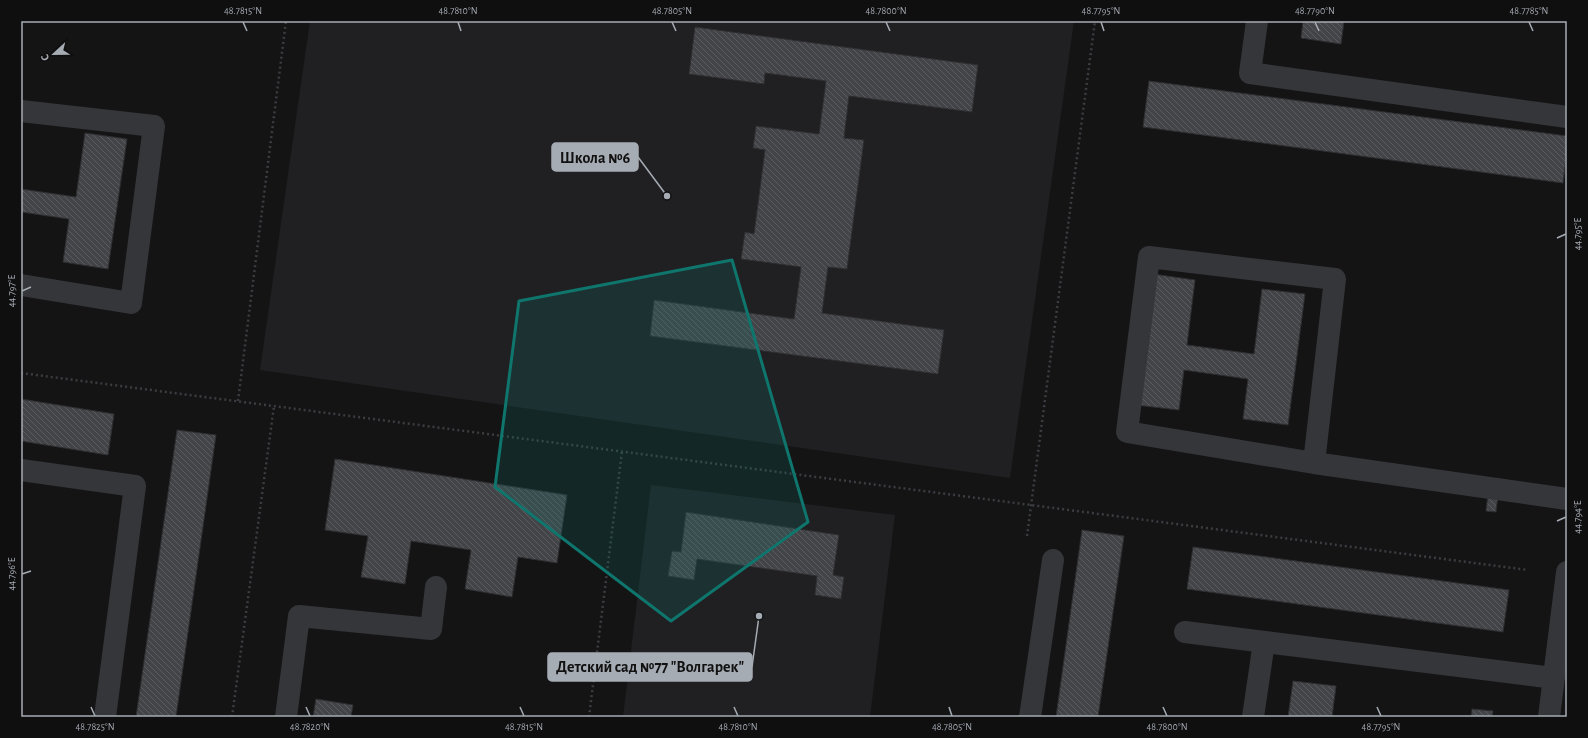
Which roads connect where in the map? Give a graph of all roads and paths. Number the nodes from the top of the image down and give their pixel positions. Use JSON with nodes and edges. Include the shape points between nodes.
{"nodes":[{"id":1,"x":286,"y":21,"type":"edge"},
{"id":2,"x":1095,"y":21,"type":"edge"},
{"id":3,"x":1257,"y":21,"type":"edge"},
{"id":4,"x":21,"y":111,"type":"edge"},
{"id":5,"x":1567,"y":117,"type":"edge"},
{"id":6,"x":21,"y":286,"type":"edge"},
{"id":7,"x":21,"y":373,"type":"edge"},
{"id":8,"x":238,"y":401,"type":"junction"},
{"id":9,"x":274,"y":406,"type":"junction"},
{"id":10,"x":622,"y":451,"type":"junction"},
{"id":11,"x":1314,"y":463,"type":"junction"},
{"id":12,"x":21,"y":470,"type":"edge"},
{"id":13,"x":1567,"y":499,"type":"edge"},
{"id":14,"x":1031,"y":505,"type":"junction"},
{"id":15,"x":1027,"y":536,"type":"dead end"},
{"id":16,"x":1053,"y":560,"type":"dead end"},
{"id":17,"x":1528,"y":570,"type":"dead end"},
{"id":18,"x":1567,"y":572,"type":"edge"},
{"id":19,"x":436,"y":587,"type":"dead end"},
{"id":20,"x":1185,"y":632,"type":"dead end"},
{"id":21,"x":1264,"y":642,"type":"junction"},
{"id":22,"x":1554,"y":678,"type":"junction"},
{"id":23,"x":106,"y":717,"type":"edge"},
{"id":24,"x":232,"y":717,"type":"edge"},
{"id":25,"x":286,"y":717,"type":"edge"},
{"id":26,"x":589,"y":717,"type":"edge"},
{"id":27,"x":1030,"y":717,"type":"edge"},
{"id":28,"x":1253,"y":717,"type":"edge"},
{"id":29,"x":1549,"y":717,"type":"edge"}],
"edges":[{"from":1,"to":8,"type":"path"},
{"from":2,"to":14,"type":"path"},
{"from":3,"to":5,"type":"lane","via":[[1250,73]]},
{"from":4,"to":6,"type":"lane","via":[[154,126],[131,303]]},
{"from":7,"to":8,"type":"path"},
{"from":8,"to":9,"type":"path"},
{"from":9,"to":10,"type":"path"},
{"from":9,"to":24,"type":"path"},
{"from":10,"to":14,"type":"path"},
{"from":10,"to":26,"type":"path"},
{"from":11,"to":11,"type":"lane","via":[[1335,279],[1149,257],[1127,432]]},
{"from":11,"to":13,"type":"lane"},
{"from":12,"to":23,"type":"lane","via":[[135,486]]},
{"from":14,"to":15,"type":"path"},
{"from":14,"to":17,"type":"path"},
{"from":16,"to":27,"type":"lane"},
{"from":18,"to":22,"type":"lane"},
{"from":19,"to":25,"type":"lane","via":[[431,629],[299,616]]},
{"from":20,"to":21,"type":"lane"},
{"from":21,"to":22,"type":"lane"},
{"from":21,"to":28,"type":"lane"},
{"from":22,"to":29,"type":"lane"}]}
